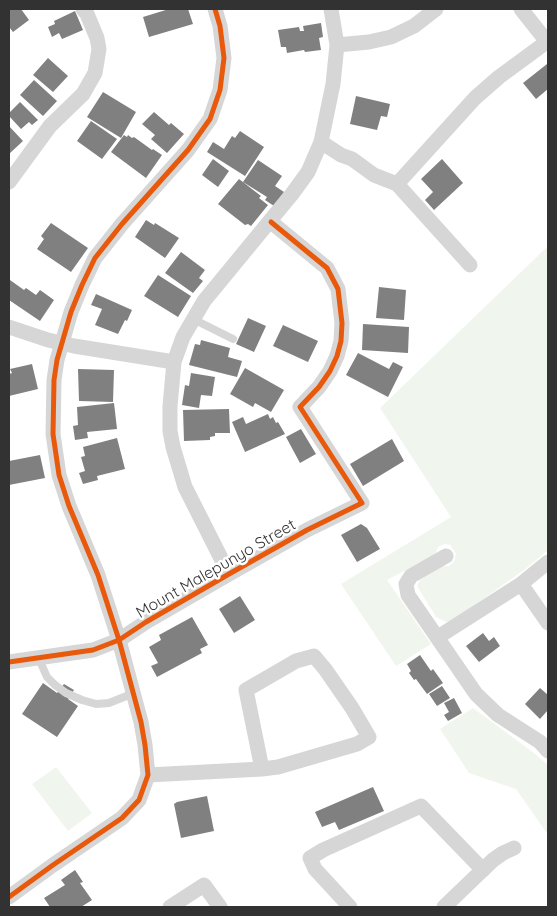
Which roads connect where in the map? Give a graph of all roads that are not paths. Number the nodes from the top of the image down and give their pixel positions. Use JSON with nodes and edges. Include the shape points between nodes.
{"nodes":[{"id":1,"x":83,"y":9,"type":"edge"},
{"id":2,"x":216,"y":9,"type":"edge"},
{"id":3,"x":331,"y":9,"type":"edge"},
{"id":4,"x":436,"y":9,"type":"edge"},
{"id":5,"x":521,"y":9,"type":"edge"},
{"id":6,"x":548,"y":42,"type":"edge"},
{"id":7,"x":337,"y":45,"type":"junction"},
{"id":8,"x":321,"y":142,"type":"junction"},
{"id":9,"x":9,"y":182,"type":"edge"},
{"id":10,"x":397,"y":184,"type":"junction"},
{"id":11,"x":271,"y":222,"type":"junction"},
{"id":12,"x":470,"y":265,"type":"dead end"},
{"id":13,"x":193,"y":319,"type":"junction"},
{"id":14,"x":9,"y":327,"type":"edge"},
{"id":15,"x":233,"y":339,"type":"dead end"},
{"id":16,"x":61,"y":343,"type":"junction"},
{"id":17,"x":174,"y":362,"type":"junction"},
{"id":18,"x":446,"y":556,"type":"dead end"},
{"id":19,"x":548,"y":562,"type":"edge"},
{"id":20,"x":229,"y":574,"type":"junction"},
{"id":21,"x":522,"y":584,"type":"junction"},
{"id":22,"x":548,"y":622,"type":"edge"},
{"id":23,"x":438,"y":637,"type":"junction"},
{"id":24,"x":119,"y":640,"type":"junction"},
{"id":25,"x":39,"y":659,"type":"junction"},
{"id":26,"x":9,"y":662,"type":"edge"},
{"id":27,"x":134,"y":693,"type":"junction"},
{"id":28,"x":545,"y":743,"type":"edge"},
{"id":29,"x":262,"y":769,"type":"junction"},
{"id":30,"x":148,"y":775,"type":"junction"},
{"id":31,"x":514,"y":848,"type":"dead end"},
{"id":32,"x":483,"y":870,"type":"junction"},
{"id":33,"x":9,"y":897,"type":"edge"},
{"id":34,"x":170,"y":907,"type":"edge"},
{"id":35,"x":220,"y":907,"type":"edge"},
{"id":36,"x":350,"y":907,"type":"edge"},
{"id":37,"x":444,"y":907,"type":"edge"}],
"edges":[{"from":1,"to":9,"type":"street","via":[[97,38],[96,73],[83,94],[50,126]]},
{"from":2,"to":16,"type":"street","via":[[224,58],[220,90],[210,119],[188,150],[95,258]]},
{"from":3,"to":7,"type":"street"},
{"from":4,"to":7,"type":"street","via":[[414,26],[391,37]]},
{"from":5,"to":6,"type":"street"},
{"from":6,"to":10,"type":"street","via":[[475,98]]},
{"from":7,"to":8,"type":"street"},
{"from":8,"to":10,"type":"street","via":[[374,175]]},
{"from":8,"to":11,"type":"street","via":[[308,172]]},
{"from":10,"to":12,"type":"street"},
{"from":11,"to":13,"type":"street","via":[[220,281]]},
{"from":11,"to":20,"type":"street","name":"Mount Malepunyo Street","via":[[327,268],[338,289],[342,323],[337,356],[319,387],[300,407],[362,504],[307,530]]},
{"from":13,"to":15,"type":"lane"},
{"from":13,"to":17,"type":"street"},
{"from":14,"to":16,"type":"street"},
{"from":16,"to":17,"type":"street"},
{"from":16,"to":24,"type":"street","via":[[53,393],[56,463]]},
{"from":17,"to":20,"type":"street","via":[[170,406],[173,447],[185,487]]},
{"from":18,"to":23,"type":"street","via":[[411,576],[406,584],[408,595]]},
{"from":19,"to":21,"type":"street"},
{"from":20,"to":24,"type":"street","name":"Mount Malepunyo Street"},
{"from":21,"to":22,"type":"street"},
{"from":21,"to":23,"type":"street"},
{"from":23,"to":28,"type":"street","via":[[486,705]]},
{"from":24,"to":25,"type":"street","name":"Mount Malepunyo Street","via":[[93,650]]},
{"from":24,"to":27,"type":"street"},
{"from":25,"to":26,"type":"street","name":"Mount Malepunyo Street"},
{"from":25,"to":27,"type":"lane","via":[[47,677],[55,685],[82,700],[109,703]]},
{"from":27,"to":30,"type":"street"},
{"from":29,"to":29,"type":"street","via":[[357,744],[369,737],[314,656],[296,661],[246,690]]},
{"from":29,"to":30,"type":"street"},
{"from":30,"to":33,"type":"street","via":[[139,800],[122,818]]},
{"from":31,"to":32,"type":"street"},
{"from":32,"to":36,"type":"street","via":[[421,806],[310,858],[315,869]]},
{"from":32,"to":37,"type":"street"},
{"from":34,"to":35,"type":"street","via":[[204,885]]}]}
